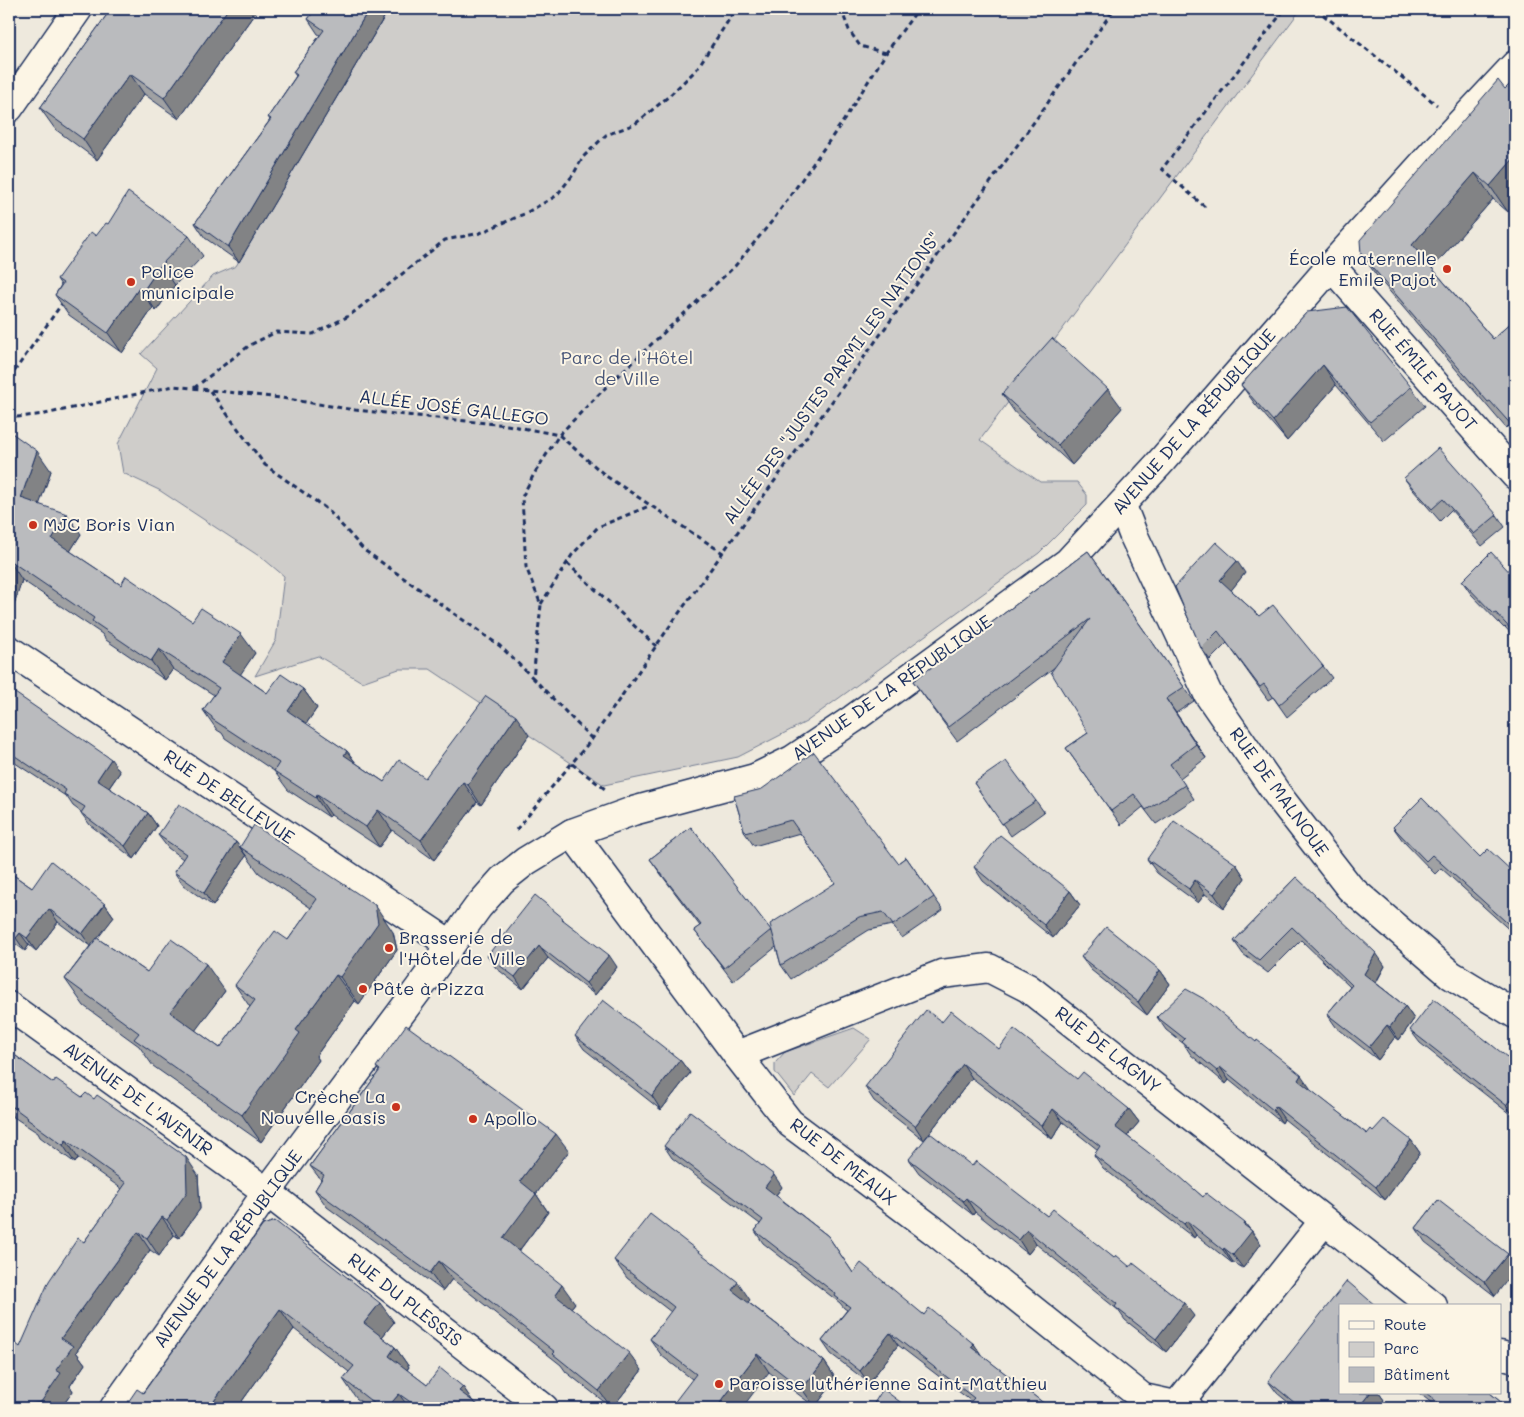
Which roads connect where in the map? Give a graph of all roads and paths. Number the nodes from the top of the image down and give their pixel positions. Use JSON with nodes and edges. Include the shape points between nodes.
{"nodes":[{"id":1,"x":78,"y":9,"type":"edge"},
{"id":2,"x":736,"y":9,"type":"edge"},
{"id":3,"x":841,"y":9,"type":"edge"},
{"id":4,"x":918,"y":9,"type":"edge"},
{"id":5,"x":1114,"y":9,"type":"edge"},
{"id":6,"x":1284,"y":9,"type":"edge"},
{"id":7,"x":1316,"y":9,"type":"edge"},
{"id":8,"x":886,"y":53,"type":"junction"},
{"id":9,"x":1515,"y":65,"type":"edge"},
{"id":10,"x":9,"y":108,"type":"edge"},
{"id":11,"x":1460,"y":124,"type":"junction"},
{"id":12,"x":1205,"y":207,"type":"dead end"},
{"id":13,"x":1331,"y":266,"type":"junction"},
{"id":14,"x":64,"y":302,"type":"edge"},
{"id":15,"x":9,"y":379,"type":"edge"},
{"id":16,"x":194,"y":388,"type":"junction"},
{"id":17,"x":210,"y":390,"type":"junction"},
{"id":18,"x":9,"y":412,"type":"edge"},
{"id":19,"x":559,"y":434,"type":"junction"},
{"id":20,"x":1515,"y":475,"type":"edge"},
{"id":21,"x":649,"y":506,"type":"junction"},
{"id":22,"x":1122,"y":506,"type":"junction"},
{"id":23,"x":723,"y":553,"type":"junction"},
{"id":24,"x":567,"y":563,"type":"junction"},
{"id":25,"x":541,"y":605,"type":"junction"},
{"id":26,"x":656,"y":646,"type":"junction"},
{"id":27,"x":9,"y":650,"type":"edge"},
{"id":28,"x":533,"y":678,"type":"junction"},
{"id":29,"x":592,"y":738,"type":"junction"},
{"id":30,"x":572,"y":764,"type":"dead end"},
{"id":31,"x":572,"y":833,"type":"junction"},
{"id":32,"x":450,"y":944,"type":"junction"},
{"id":33,"x":9,"y":1006,"type":"edge"},
{"id":34,"x":1515,"y":1014,"type":"edge"},
{"id":35,"x":737,"y":1055,"type":"junction"},
{"id":36,"x":266,"y":1192,"type":"junction"},
{"id":37,"x":1324,"y":1221,"type":"junction"},
{"id":38,"x":1430,"y":1304,"type":"edge"},
{"id":39,"x":1502,"y":1356,"type":"edge"},
{"id":40,"x":1515,"y":1359,"type":"edge"},
{"id":41,"x":1183,"y":1407,"type":"edge"},
{"id":42,"x":114,"y":1408,"type":"edge"},
{"id":43,"x":544,"y":1408,"type":"edge"}],
"edges":[{"from":1,"to":10,"type":"street"},
{"from":2,"to":16,"type":"path","via":[[696,70],[635,124],[606,135],[584,157],[556,196],[480,233],[445,240],[349,316],[313,334],[276,332],[250,345]]},
{"from":3,"to":8,"type":"path","via":[[848,30],[860,46]]},
{"from":4,"to":8,"type":"path"},
{"from":5,"to":23,"type":"path","name":"ALLÉE DES \"JUSTES PARMI LES NATIONS\""},
{"from":6,"to":12,"type":"path","via":[[1162,169]]},
{"from":7,"to":11,"type":"path"},
{"from":8,"to":19,"type":"path","via":[[807,175],[735,266]]},
{"from":9,"to":11,"type":"street","name":"AVENUE DE LA RÉPUBLIQUE"},
{"from":11,"to":13,"type":"street","name":"AVENUE DE LA RÉPUBLIQUE"},
{"from":13,"to":20,"type":"street","name":"RUE ÉMILE PAJOT"},
{"from":13,"to":22,"type":"street","name":"AVENUE DE LA RÉPUBLIQUE"},
{"from":14,"to":15,"type":"path"},
{"from":16,"to":17,"type":"path","name":"ALLÉE JOSÉ GALLEGO"},
{"from":16,"to":18,"type":"path","name":"ALLÉE JOSÉ GALLEGO","via":[[174,386],[45,414],[18,416]]},
{"from":17,"to":19,"type":"path","name":"ALLÉE JOSÉ GALLEGO"},
{"from":17,"to":28,"type":"path","via":[[264,465],[328,510],[364,550],[500,646]]},
{"from":19,"to":21,"type":"path","name":"ALLÉE JOSÉ GALLEGO","via":[[606,476]]},
{"from":19,"to":25,"type":"path","via":[[522,497],[526,567]]},
{"from":21,"to":23,"type":"path","name":"ALLÉE JOSÉ GALLEGO"},
{"from":21,"to":24,"type":"path","via":[[598,527]]},
{"from":22,"to":31,"type":"street","name":"AVENUE DE LA RÉPUBLIQUE","via":[[1068,562],[792,760],[755,778],[633,811]]},
{"from":22,"to":34,"type":"street","name":"RUE DE MALNOUE","via":[[1208,694],[1280,798],[1350,888],[1451,975]]},
{"from":23,"to":26,"type":"path","name":"ALLÉE DES \"JUSTES PARMI LES NATIONS\""},
{"from":24,"to":25,"type":"path"},
{"from":24,"to":26,"type":"path"},
{"from":25,"to":28,"type":"path"},
{"from":26,"to":29,"type":"path","name":"ALLÉE DES \"JUSTES PARMI LES NATIONS\""},
{"from":27,"to":32,"type":"street","name":"RUE DE BELLEVUE"},
{"from":28,"to":29,"type":"path"},
{"from":29,"to":30,"type":"path","name":"ALLÉE DES \"JUSTES PARMI LES NATIONS\""},
{"from":31,"to":32,"type":"street","name":"AVENUE DE LA RÉPUBLIQUE","via":[[502,880]]},
{"from":31,"to":35,"type":"street","name":"RUE DE MEAUX"},
{"from":32,"to":36,"type":"street","name":"AVENUE DE LA RÉPUBLIQUE"},
{"from":33,"to":36,"type":"street","name":"AVENUE DE L'AVENIR"},
{"from":35,"to":37,"type":"street","name":"RUE DE LAGNY","via":[[942,974],[989,968],[1028,988]]},
{"from":35,"to":41,"type":"street","name":"RUE DE MEAUX","via":[[790,1123],[933,1230],[1143,1398]]},
{"from":36,"to":42,"type":"street","name":"AVENUE DE LA RÉPUBLIQUE"},
{"from":36,"to":43,"type":"street","name":"RUE DU PLESSIS"},
{"from":37,"to":38,"type":"street","name":"RUE DE LAGNY"},
{"from":37,"to":41,"type":"street"},
{"from":39,"to":40,"type":"street"}]}
